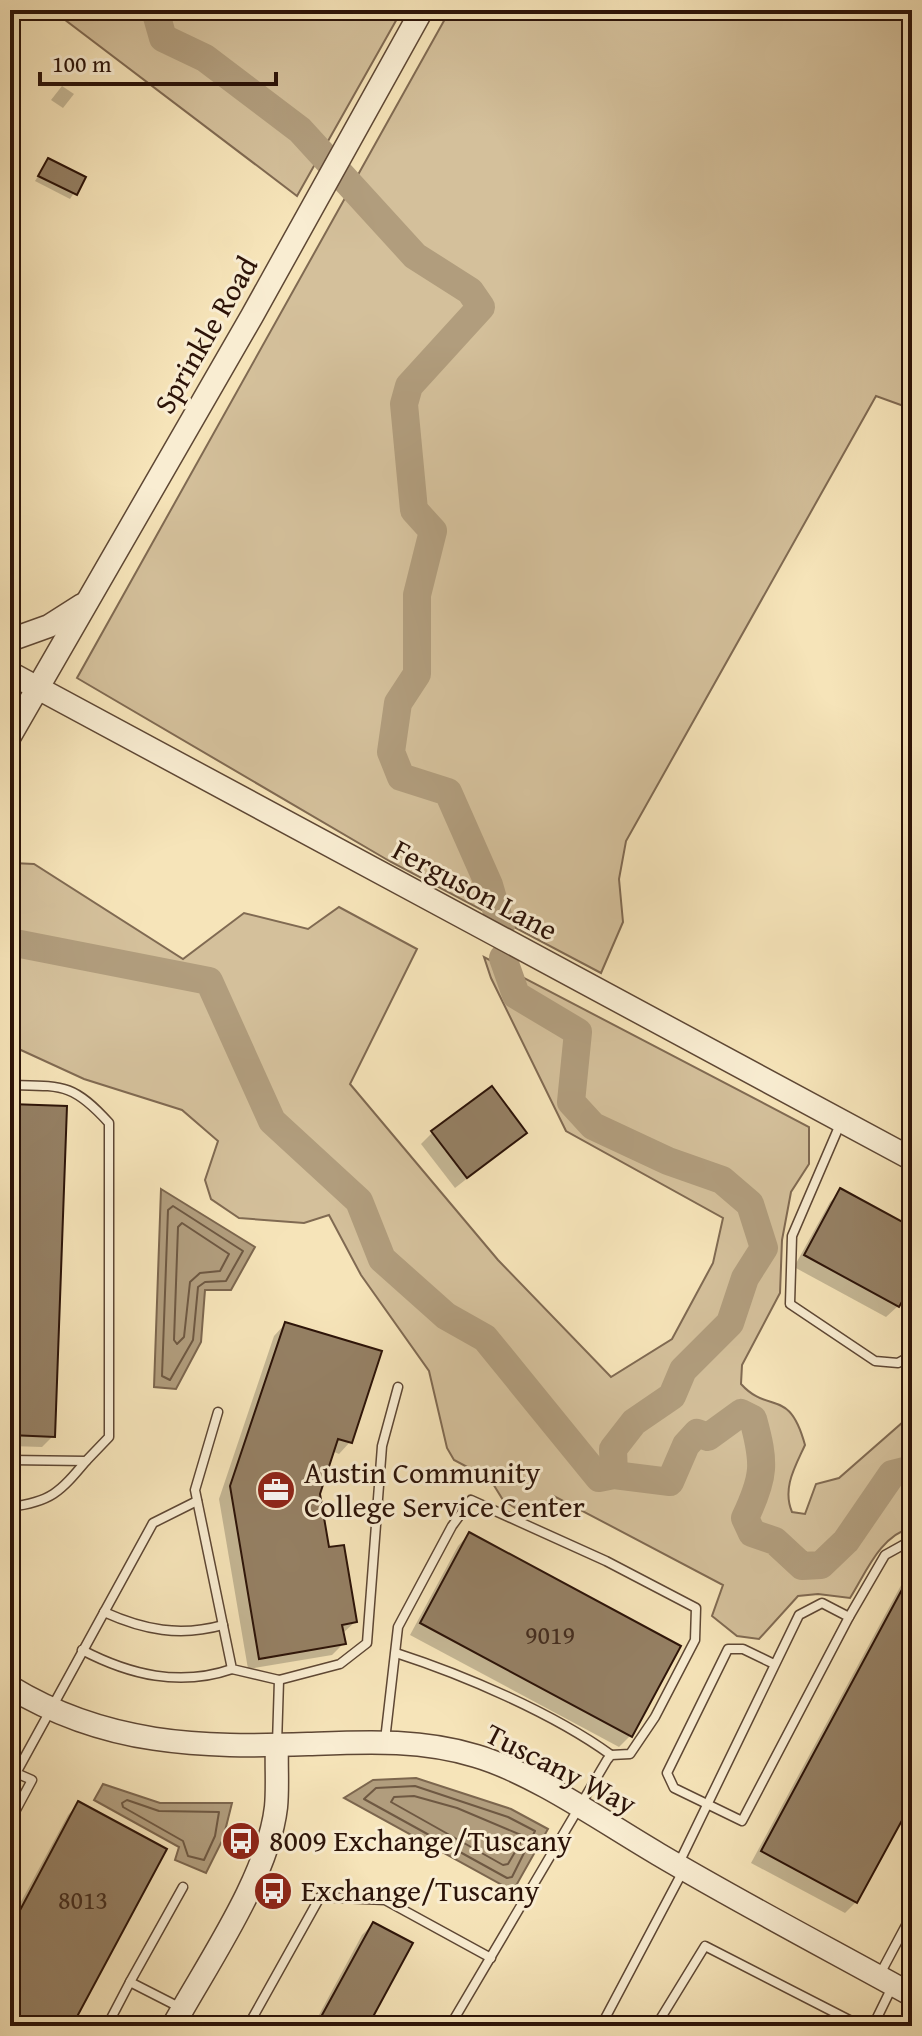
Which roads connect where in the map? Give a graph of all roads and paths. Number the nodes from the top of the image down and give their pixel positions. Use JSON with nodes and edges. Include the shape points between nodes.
{"nodes":[{"id":1,"x":422,"y":10,"type":"edge"},
{"id":2,"x":86,"y":602,"type":"junction"},
{"id":3,"x":10,"y":640,"type":"edge"},
{"id":4,"x":10,"y":673,"type":"edge"},
{"id":5,"x":36,"y":687,"type":"junction"},
{"id":6,"x":10,"y":736,"type":"edge"},
{"id":7,"x":10,"y":1085,"type":"edge"},
{"id":8,"x":841,"y":1121,"type":"junction"},
{"id":9,"x":912,"y":1159,"type":"edge"},
{"id":10,"x":912,"y":1355,"type":"edge"},
{"id":11,"x":398,"y":1387,"type":"dead end"},
{"id":12,"x":218,"y":1412,"type":"dead end"},
{"id":13,"x":10,"y":1460,"type":"edge"},
{"id":14,"x":86,"y":1461,"type":"junction"},
{"id":15,"x":197,"y":1501,"type":"junction"},
{"id":16,"x":10,"y":1507,"type":"edge"},
{"id":17,"x":912,"y":1540,"type":"edge"},
{"id":18,"x":104,"y":1612,"type":"junction"},
{"id":19,"x":849,"y":1617,"type":"junction"},
{"id":20,"x":223,"y":1625,"type":"junction"},
{"id":21,"x":82,"y":1650,"type":"junction"},
{"id":22,"x":396,"y":1653,"type":"junction"},
{"id":23,"x":774,"y":1664,"type":"junction"},
{"id":24,"x":232,"y":1669,"type":"junction"},
{"id":25,"x":279,"y":1680,"type":"junction"},
{"id":26,"x":10,"y":1687,"type":"edge"},
{"id":27,"x":50,"y":1708,"type":"junction"},
{"id":28,"x":385,"y":1742,"type":"junction"},
{"id":29,"x":277,"y":1745,"type":"junction"},
{"id":30,"x":611,"y":1755,"type":"junction"},
{"id":31,"x":706,"y":1805,"type":"junction"},
{"id":32,"x":578,"y":1807,"type":"junction"},
{"id":33,"x":10,"y":1821,"type":"edge"},
{"id":34,"x":681,"y":1868,"type":"junction"},
{"id":35,"x":183,"y":1887,"type":"dead end"},
{"id":36,"x":912,"y":1914,"type":"edge"},
{"id":37,"x":491,"y":1958,"type":"junction"},
{"id":38,"x":130,"y":1982,"type":"junction"},
{"id":39,"x":895,"y":1985,"type":"edge"},
{"id":40,"x":177,"y":2017,"type":"edge"},
{"id":41,"x":107,"y":2026,"type":"edge"},
{"id":42,"x":248,"y":2026,"type":"edge"},
{"id":43,"x":450,"y":2026,"type":"edge"},
{"id":44,"x":601,"y":2026,"type":"edge"},
{"id":45,"x":656,"y":2026,"type":"edge"},
{"id":46,"x":861,"y":2026,"type":"edge"},
{"id":47,"x":873,"y":2026,"type":"edge"}],
"edges":[{"from":1,"to":2,"type":"street","name":"Sprinkle Road"},
{"from":2,"to":3,"type":"street","via":[[49,626]]},
{"from":2,"to":5,"type":"street","name":"Sprinkle Road"},
{"from":4,"to":5,"type":"street","name":"Ferguson Lane"},
{"from":5,"to":6,"type":"street"},
{"from":5,"to":8,"type":"street","name":"Ferguson Lane"},
{"from":7,"to":14,"type":"lane","via":[[69,1088],[109,1123],[109,1437]]},
{"from":8,"to":9,"type":"street","name":"Ferguson Lane"},
{"from":8,"to":10,"type":"lane","via":[[792,1236],[790,1304],[875,1361],[898,1363]]},
{"from":11,"to":25,"type":"lane","via":[[382,1446],[367,1643],[340,1664]]},
{"from":12,"to":15,"type":"lane","via":[[195,1490]]},
{"from":13,"to":14,"type":"lane"},
{"from":14,"to":16,"type":"lane","via":[[59,1493],[37,1504]]},
{"from":15,"to":18,"type":"lane","via":[[153,1523]]},
{"from":15,"to":20,"type":"lane"},
{"from":17,"to":19,"type":"lane","via":[[885,1555]]},
{"from":18,"to":20,"type":"lane","via":[[161,1632]]},
{"from":18,"to":21,"type":"lane"},
{"from":19,"to":23,"type":"lane","via":[[822,1603],[799,1615]]},
{"from":19,"to":31,"type":"lane","via":[[742,1821]]},
{"from":20,"to":24,"type":"lane"},
{"from":21,"to":24,"type":"lane","via":[[116,1668],[159,1677],[206,1678]]},
{"from":21,"to":27,"type":"lane"},
{"from":22,"to":28,"type":"lane"},
{"from":22,"to":30,"type":"lane","via":[[466,1680],[585,1737]]},
{"from":22,"to":30,"type":"lane","via":[[398,1627],[471,1500],[606,1561],[696,1608],[695,1640],[655,1717],[630,1754]]},
{"from":23,"to":31,"type":"lane"},
{"from":23,"to":31,"type":"lane","via":[[743,1649],[728,1649],[667,1773],[674,1788]]},
{"from":24,"to":25,"type":"lane"},
{"from":25,"to":29,"type":"lane"},
{"from":26,"to":27,"type":"street","name":"Tuscany Way"},
{"from":27,"to":29,"type":"street","name":"Tuscany Way","via":[[96,1727],[157,1742]]},
{"from":27,"to":33,"type":"lane","via":[[16,1773],[32,1780]]},
{"from":28,"to":29,"type":"street","name":"Tuscany Way"},
{"from":28,"to":32,"type":"street","name":"Tuscany Way","via":[[432,1745],[480,1757]]},
{"from":29,"to":40,"type":"street","via":[[276,1808],[266,1851]]},
{"from":30,"to":32,"type":"lane"},
{"from":31,"to":34,"type":"lane"},
{"from":32,"to":34,"type":"street","name":"Tuscany Way"},
{"from":32,"to":37,"type":"lane"},
{"from":34,"to":39,"type":"street","name":"Tuscany Way"},
{"from":34,"to":44,"type":"lane"},
{"from":35,"to":38,"type":"lane"},
{"from":36,"to":39,"type":"lane"},
{"from":37,"to":42,"type":"lane","via":[[385,1900],[320,1897]]},
{"from":37,"to":43,"type":"lane"},
{"from":38,"to":40,"type":"lane"},
{"from":38,"to":41,"type":"lane"},
{"from":39,"to":47,"type":"lane"},
{"from":45,"to":46,"type":"lane","via":[[705,1946]]}]}
